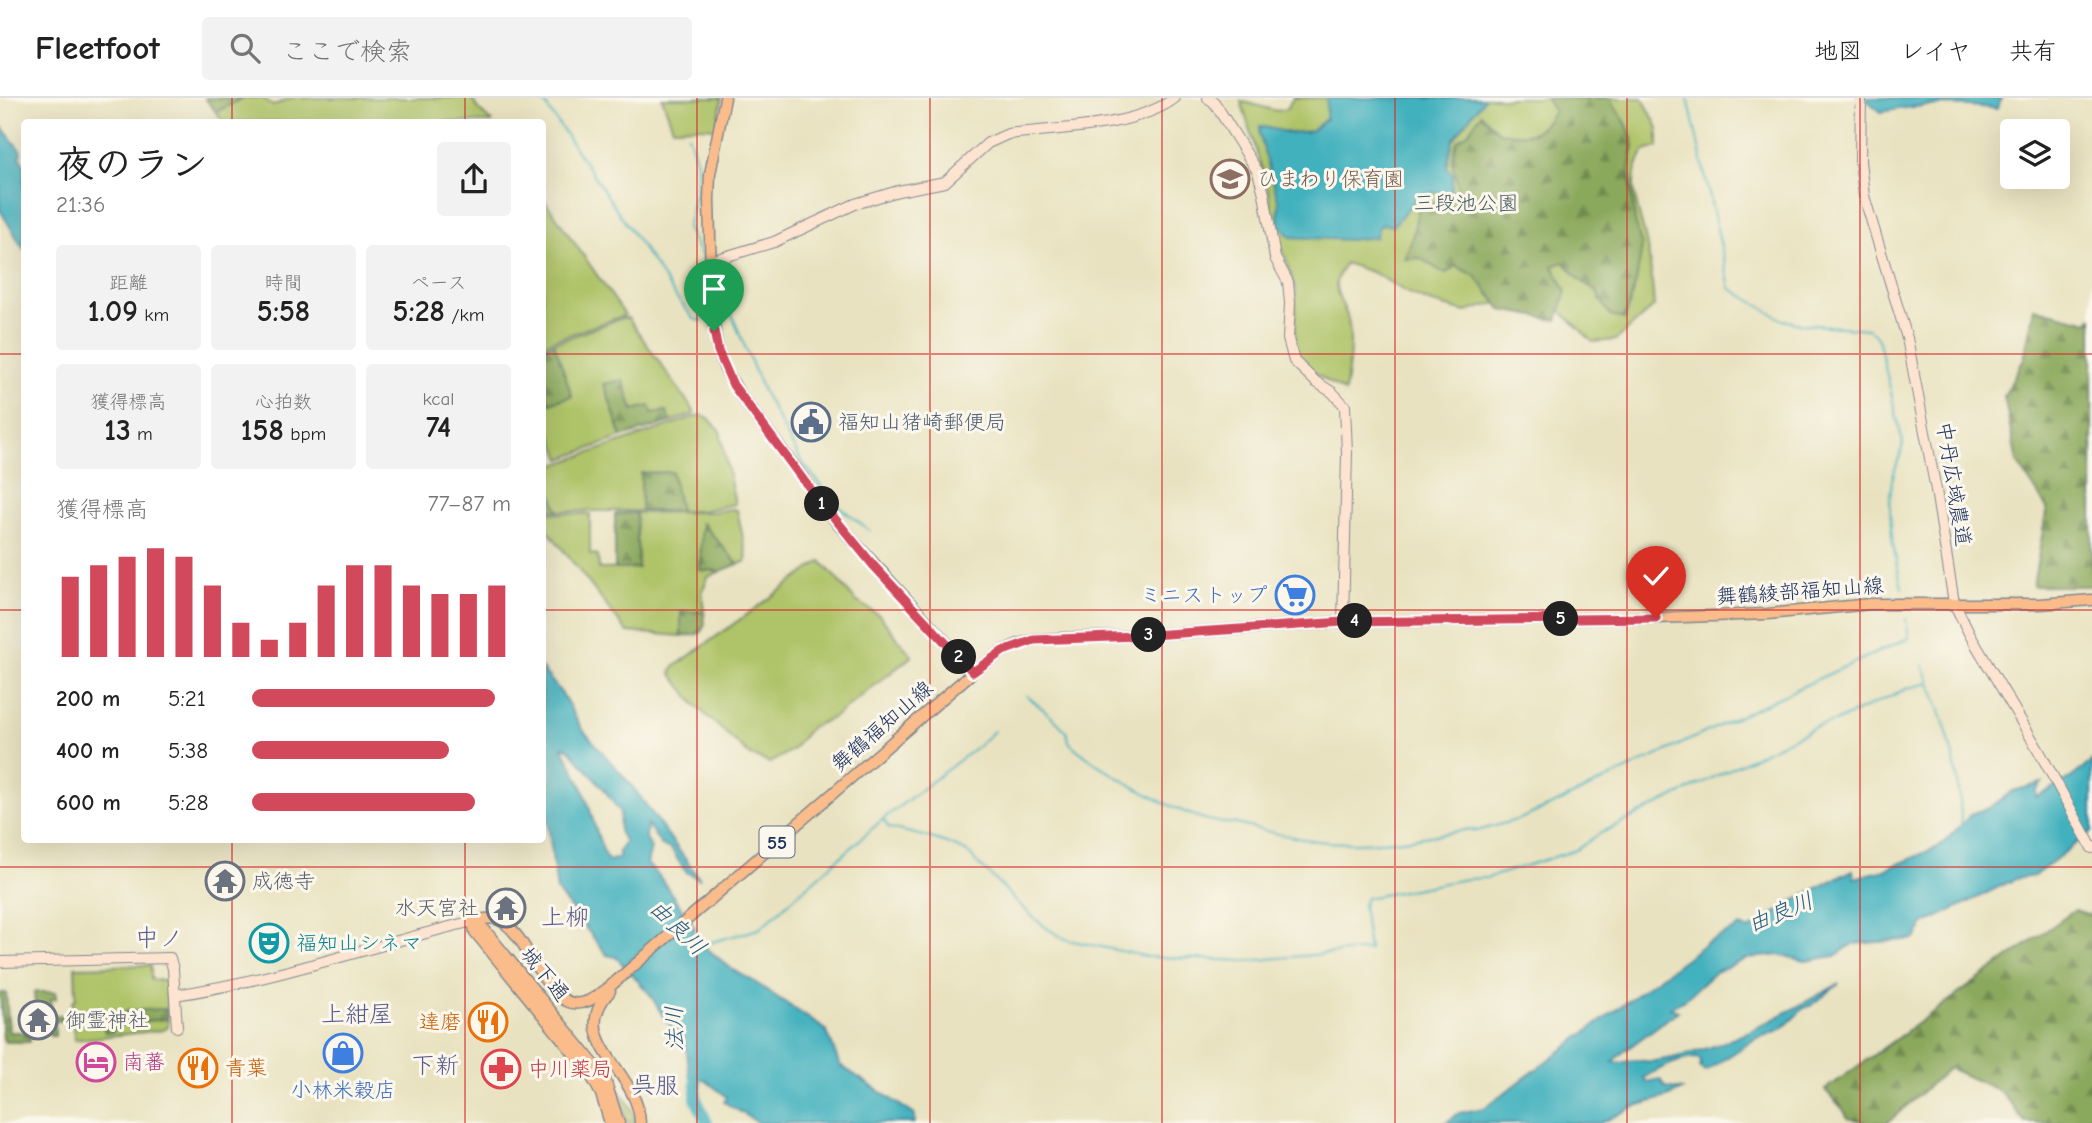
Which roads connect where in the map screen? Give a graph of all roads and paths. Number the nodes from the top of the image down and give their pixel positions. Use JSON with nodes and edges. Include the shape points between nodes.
{"nodes":[{"id":1,"x":725,"y":98,"type":"edge"},
{"id":2,"x":1175,"y":98,"type":"edge"},
{"id":3,"x":1208,"y":98,"type":"edge"},
{"id":4,"x":1861,"y":98,"type":"edge"},
{"id":5,"x":711,"y":261,"type":"junction"},
{"id":6,"x":2092,"y":600,"type":"edge"},
{"id":7,"x":1954,"y":603,"type":"junction"},
{"id":8,"x":1343,"y":622,"type":"junction"},
{"id":9,"x":973,"y":672,"type":"junction"},
{"id":10,"x":2092,"y":848,"type":"edge"},
{"id":11,"x":473,"y":921,"type":"junction"},
{"id":12,"x":0,"y":962,"type":"edge"},
{"id":13,"x":175,"y":995,"type":"junction"},
{"id":14,"x":592,"y":1005,"type":"junction"},
{"id":15,"x":177,"y":1027,"type":"dead end"},
{"id":16,"x":610,"y":1123,"type":"edge"},
{"id":17,"x":619,"y":1123,"type":"edge"},
{"id":18,"x":640,"y":1123,"type":"edge"}],
"edges":[{"from":1,"to":5,"type":"main road","via":[[710,174]]},
{"from":2,"to":5,"type":"street","via":[[1124,119],[996,138],[945,182],[855,204],[774,242]]},
{"from":3,"to":8,"type":"street","via":[[1258,172],[1275,258],[1288,282],[1294,361],[1345,407]]},
{"from":4,"to":7,"type":"street","name":"中丹広域農道","via":[[1864,196],[1907,338]]},
{"from":5,"to":9,"type":"main road","via":[[714,331],[733,385],[838,524]]},
{"from":6,"to":7,"type":"main road","name":"舞鶴綾部福知山線"},
{"from":7,"to":8,"type":"main road","name":"舞鶴綾部福知山線","via":[[1870,604],[1721,616]]},
{"from":7,"to":10,"type":"street","name":"中丹広域農道"},
{"from":8,"to":9,"type":"main road","name":"舞鶴綾部福知山線","via":[[1034,640],[1003,651]]},
{"from":9,"to":14,"type":"main road","name":"舞鶴福知山線","number":"55"},
{"from":11,"to":13,"type":"street","via":[[267,977]]},
{"from":11,"to":14,"type":"main road","via":[[492,918],[504,923],[553,991],[572,1002]]},
{"from":11,"to":16,"type":"main road","name":"城下通","via":[[475,932],[589,1072]]},
{"from":11,"to":17,"type":"main road","name":"城下通","via":[[593,1063],[608,1087]]},
{"from":12,"to":13,"type":"street","via":[[170,958]]},
{"from":13,"to":15,"type":"street"},
{"from":14,"to":18,"type":"main road","via":[[597,1035],[634,1092]]}]}
